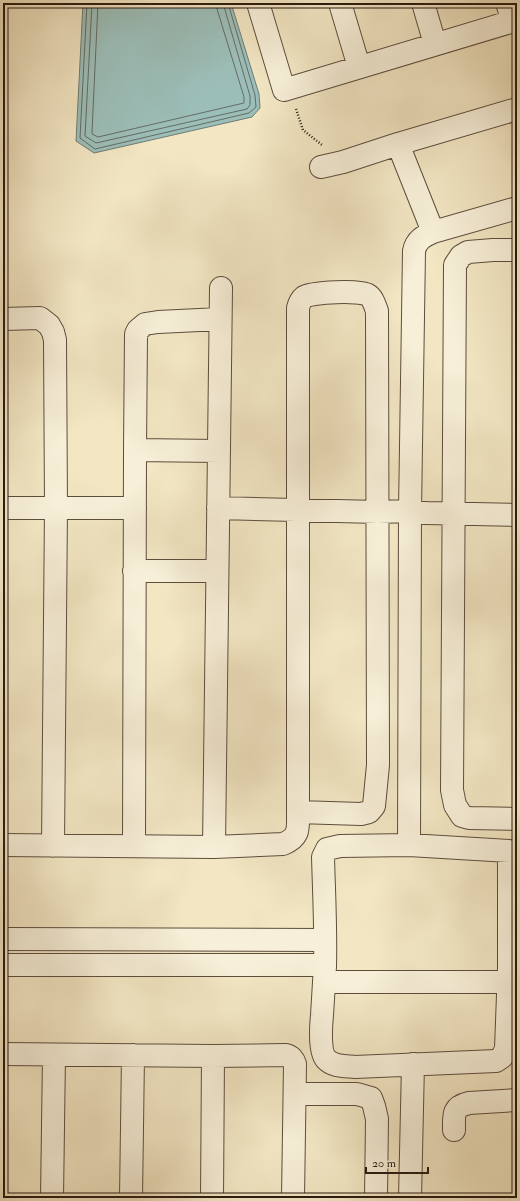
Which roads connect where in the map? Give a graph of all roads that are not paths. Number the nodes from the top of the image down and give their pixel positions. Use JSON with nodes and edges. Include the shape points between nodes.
{"nodes":[{"id":1,"x":258,"y":3,"type":"edge"},
{"id":2,"x":340,"y":3,"type":"edge"},
{"id":3,"x":423,"y":3,"type":"edge"},
{"id":4,"x":512,"y":15,"type":"edge"},
{"id":5,"x":435,"y":44,"type":"junction"},
{"id":6,"x":359,"y":67,"type":"junction"},
{"id":7,"x":517,"y":109,"type":"edge"},
{"id":8,"x":398,"y":144,"type":"junction"},
{"id":9,"x":321,"y":167,"type":"dead end"},
{"id":10,"x":517,"y":208,"type":"edge"},
{"id":11,"x":433,"y":232,"type":"junction"},
{"id":12,"x":517,"y":250,"type":"edge"},
{"id":13,"x":221,"y":288,"type":"dead end"},
{"id":14,"x":3,"y":319,"type":"edge"},
{"id":15,"x":220,"y":319,"type":"junction"},
{"id":16,"x":135,"y":450,"type":"junction"},
{"id":17,"x":219,"y":451,"type":"junction"},
{"id":18,"x":3,"y":508,"type":"edge"},
{"id":19,"x":56,"y":508,"type":"junction"},
{"id":20,"x":134,"y":508,"type":"junction"},
{"id":21,"x":218,"y":508,"type":"junction"},
{"id":22,"x":298,"y":510,"type":"junction"},
{"id":23,"x":410,"y":511,"type":"junction"},
{"id":24,"x":378,"y":512,"type":"junction"},
{"id":25,"x":455,"y":514,"type":"junction"},
{"id":26,"x":517,"y":515,"type":"edge"},
{"id":27,"x":134,"y":571,"type":"junction"},
{"id":28,"x":218,"y":571,"type":"junction"},
{"id":29,"x":298,"y":812,"type":"junction"},
{"id":30,"x":517,"y":819,"type":"edge"},
{"id":31,"x":3,"y":845,"type":"edge"},
{"id":32,"x":409,"y":845,"type":"junction"},
{"id":33,"x":53,"y":846,"type":"junction"},
{"id":34,"x":134,"y":846,"type":"junction"},
{"id":35,"x":214,"y":846,"type":"junction"},
{"id":36,"x":3,"y":939,"type":"edge"},
{"id":37,"x":325,"y":940,"type":"junction"},
{"id":38,"x":513,"y":941,"type":"edge"},
{"id":39,"x":3,"y":965,"type":"edge"},
{"id":40,"x":511,"y":973,"type":"edge"},
{"id":41,"x":324,"y":974,"type":"junction"},
{"id":42,"x":3,"y":1054,"type":"edge"},
{"id":43,"x":54,"y":1055,"type":"junction"},
{"id":44,"x":133,"y":1055,"type":"junction"},
{"id":45,"x":213,"y":1056,"type":"junction"},
{"id":46,"x":510,"y":1057,"type":"edge"},
{"id":47,"x":413,"y":1064,"type":"junction"},
{"id":48,"x":295,"y":1094,"type":"junction"},
{"id":49,"x":517,"y":1100,"type":"edge"},
{"id":50,"x":454,"y":1130,"type":"dead end"},
{"id":51,"x":52,"y":1198,"type":"edge"},
{"id":52,"x":131,"y":1198,"type":"edge"},
{"id":53,"x":212,"y":1198,"type":"edge"},
{"id":54,"x":293,"y":1198,"type":"edge"},
{"id":55,"x":376,"y":1198,"type":"edge"},
{"id":56,"x":410,"y":1198,"type":"edge"}],
"edges":[{"from":1,"to":6,"type":"street","via":[[284,90]]},
{"from":2,"to":6,"type":"street"},
{"from":3,"to":5,"type":"street"},
{"from":4,"to":5,"type":"street"},
{"from":5,"to":6,"type":"street"},
{"from":7,"to":8,"type":"street"},
{"from":8,"to":9,"type":"street"},
{"from":8,"to":11,"type":"street"},
{"from":10,"to":11,"type":"street"},
{"from":11,"to":23,"type":"street","via":[[418,241],[414,251]]},
{"from":12,"to":25,"type":"street","via":[[468,252],[460,256],[455,265]]},
{"from":13,"to":15,"type":"street"},
{"from":14,"to":19,"type":"street","via":[[40,318],[49,325],[56,340]]},
{"from":15,"to":16,"type":"street","via":[[158,322],[145,324],[138,330]]},
{"from":15,"to":17,"type":"street"},
{"from":16,"to":17,"type":"street"},
{"from":16,"to":20,"type":"street"},
{"from":17,"to":21,"type":"street"},
{"from":18,"to":19,"type":"street"},
{"from":19,"to":20,"type":"street"},
{"from":19,"to":33,"type":"street"},
{"from":20,"to":27,"type":"street"},
{"from":21,"to":22,"type":"street"},
{"from":21,"to":28,"type":"street"},
{"from":22,"to":24,"type":"street"},
{"from":22,"to":24,"type":"street","via":[[298,308],[301,299],[309,294],[339,292],[364,293],[370,296],[377,311]]},
{"from":22,"to":29,"type":"street"},
{"from":23,"to":24,"type":"street"},
{"from":23,"to":25,"type":"street"},
{"from":23,"to":32,"type":"street"},
{"from":24,"to":29,"type":"street","via":[[378,765],[374,806],[369,812],[361,814]]},
{"from":25,"to":26,"type":"street"},
{"from":25,"to":30,"type":"street","via":[[452,790],[455,805],[462,816],[469,818]]},
{"from":27,"to":28,"type":"street"},
{"from":27,"to":34,"type":"street"},
{"from":28,"to":35,"type":"street"},
{"from":29,"to":35,"type":"street","via":[[298,831],[288,842]]},
{"from":31,"to":33,"type":"street"},
{"from":32,"to":37,"type":"street","via":[[340,846],[327,849],[323,857]]},
{"from":32,"to":38,"type":"street","via":[[509,851]]},
{"from":33,"to":34,"type":"street"},
{"from":34,"to":35,"type":"street"},
{"from":36,"to":37,"type":"street"},
{"from":37,"to":41,"type":"street"},
{"from":38,"to":40,"type":"street"},
{"from":39,"to":41,"type":"street"},
{"from":40,"to":41,"type":"street"},
{"from":40,"to":46,"type":"street","via":[[506,1049]]},
{"from":41,"to":47,"type":"street","via":[[321,1044],[326,1059],[338,1066],[355,1067]]},
{"from":42,"to":43,"type":"street"},
{"from":43,"to":44,"type":"street"},
{"from":43,"to":51,"type":"street"},
{"from":44,"to":45,"type":"street"},
{"from":44,"to":52,"type":"street"},
{"from":45,"to":48,"type":"street","via":[[289,1056],[295,1064]]},
{"from":45,"to":53,"type":"street"},
{"from":46,"to":47,"type":"street","via":[[496,1061]]},
{"from":47,"to":56,"type":"street"},
{"from":48,"to":54,"type":"street"},
{"from":48,"to":55,"type":"street","via":[[357,1094],[371,1098],[377,1119]]},
{"from":49,"to":50,"type":"street","via":[[463,1105],[454,1115]]}]}
